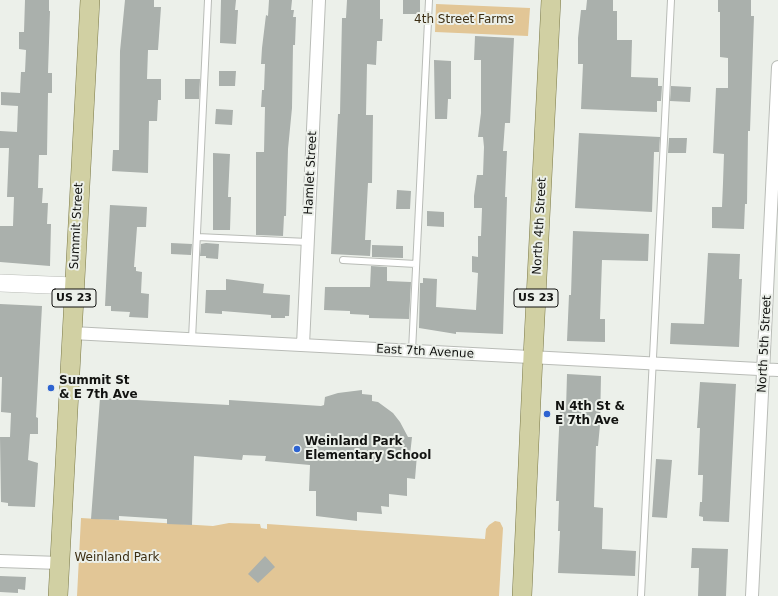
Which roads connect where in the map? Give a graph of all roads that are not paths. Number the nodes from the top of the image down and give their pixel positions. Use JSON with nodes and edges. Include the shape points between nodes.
{"nodes":[{"id":1,"x":90,"y":0,"type":"edge"},
{"id":2,"x":208,"y":0,"type":"edge"},
{"id":3,"x":319,"y":0,"type":"edge"},
{"id":4,"x":429,"y":0,"type":"edge"},
{"id":5,"x":552,"y":0,"type":"edge"},
{"id":6,"x":671,"y":0,"type":"edge"},
{"id":7,"x":778,"y":67,"type":"edge"},
{"id":8,"x":197,"y":237,"type":"junction"},
{"id":9,"x":308,"y":242,"type":"junction"},
{"id":10,"x":344,"y":260,"type":"dead end"},
{"id":11,"x":416,"y":264,"type":"junction"},
{"id":12,"x":0,"y":283,"type":"edge"},
{"id":13,"x":74,"y":286,"type":"junction"},
{"id":14,"x":72,"y":333,"type":"junction"},
{"id":15,"x":192,"y":339,"type":"junction"},
{"id":16,"x":303,"y":345,"type":"junction"},
{"id":17,"x":412,"y":351,"type":"junction"},
{"id":18,"x":533,"y":357,"type":"junction"},
{"id":19,"x":653,"y":364,"type":"junction"},
{"id":20,"x":764,"y":370,"type":"junction"},
{"id":21,"x":778,"y":370,"type":"edge"},
{"id":22,"x":0,"y":561,"type":"edge"},
{"id":23,"x":60,"y":563,"type":"junction"},
{"id":24,"x":58,"y":596,"type":"edge"},
{"id":25,"x":522,"y":596,"type":"edge"},
{"id":26,"x":641,"y":596,"type":"edge"},
{"id":27,"x":752,"y":596,"type":"edge"}],
"edges":[{"from":1,"to":13,"type":"main road","name":"Summit Street","number":"US 23"},
{"from":2,"to":8,"type":"lane"},
{"from":3,"to":9,"type":"street","name":"Hamlet Street"},
{"from":4,"to":11,"type":"lane"},
{"from":5,"to":18,"type":"main road","name":"North 4th Street","number":"US 23"},
{"from":6,"to":19,"type":"lane"},
{"from":7,"to":20,"type":"street","name":"North 5th Street"},
{"from":8,"to":9,"type":"lane"},
{"from":8,"to":15,"type":"lane"},
{"from":9,"to":16,"type":"street","name":"Hamlet Street"},
{"from":10,"to":11,"type":"lane"},
{"from":11,"to":17,"type":"lane"},
{"from":12,"to":13,"type":"street"},
{"from":13,"to":14,"type":"main road","name":"Summit Street","number":"US 23"},
{"from":14,"to":15,"type":"street","name":"East 7th Avenue"},
{"from":14,"to":23,"type":"main road","name":"Summit Street","number":"US 23"},
{"from":15,"to":16,"type":"street","name":"East 7th Avenue"},
{"from":16,"to":17,"type":"street","name":"East 7th Avenue"},
{"from":17,"to":18,"type":"street","name":"East 7th Avenue"},
{"from":18,"to":19,"type":"street","name":"East 7th Avenue"},
{"from":18,"to":25,"type":"main road","name":"North 4th Street","number":"US 23"},
{"from":19,"to":20,"type":"street","name":"East 7th Avenue"},
{"from":19,"to":26,"type":"lane"},
{"from":20,"to":21,"type":"street","name":"East 7th Avenue"},
{"from":20,"to":27,"type":"street","name":"North 5th Street"},
{"from":22,"to":23,"type":"street"},
{"from":23,"to":24,"type":"main road","name":"Summit Street","number":"US 23"}]}
